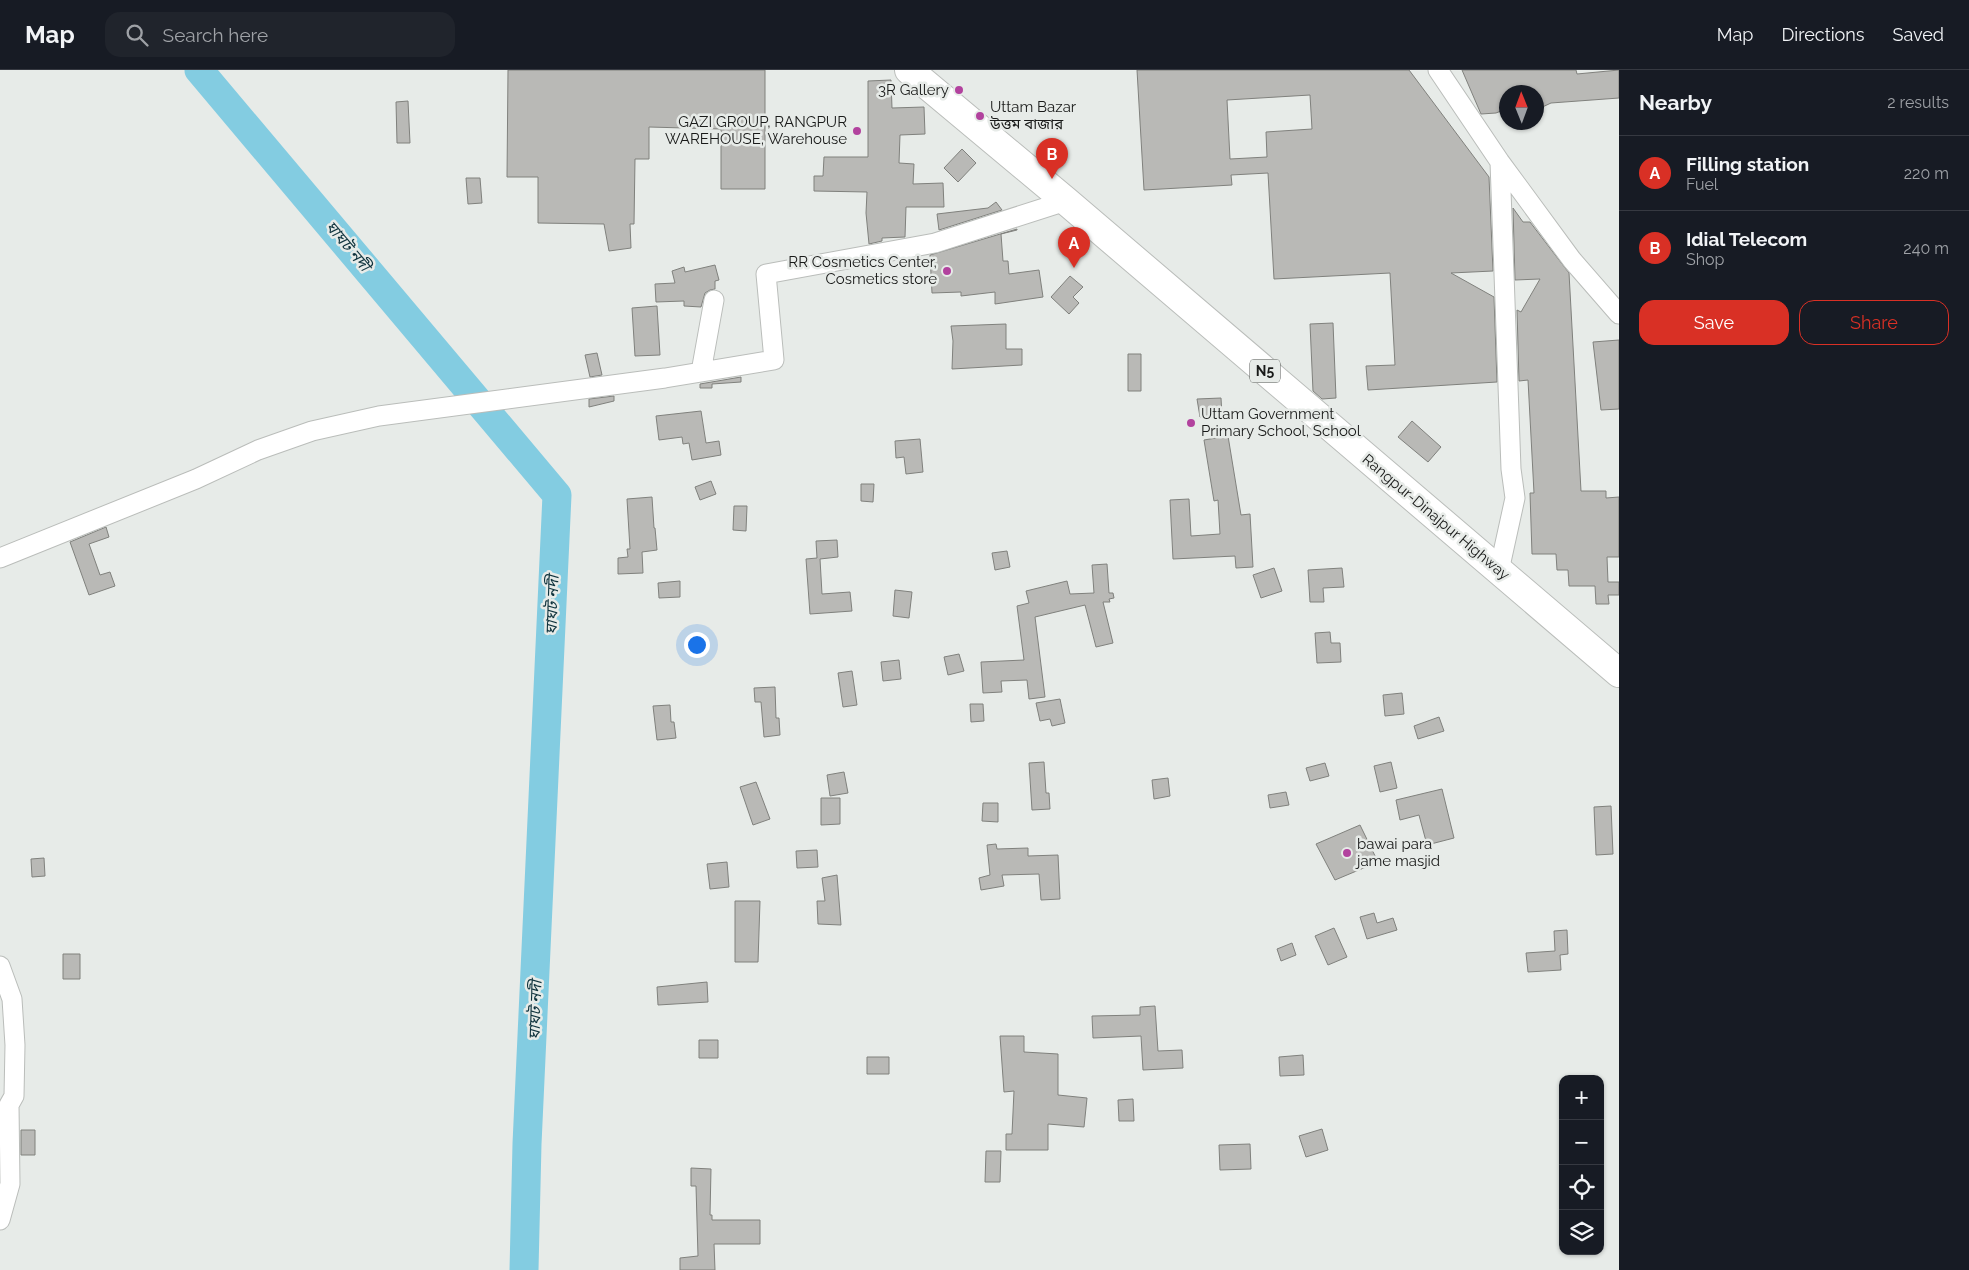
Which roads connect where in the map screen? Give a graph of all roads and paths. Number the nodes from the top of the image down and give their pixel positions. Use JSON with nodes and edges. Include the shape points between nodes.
{"nodes":[{"id":1,"x":912,"y":70,"type":"edge"},
{"id":2,"x":1438,"y":70,"type":"edge"},
{"id":3,"x":1500,"y":162,"type":"junction"},
{"id":4,"x":1066,"y":201,"type":"junction"},
{"id":5,"x":714,"y":300,"type":"dead end"},
{"id":6,"x":1619,"y":314,"type":"edge"},
{"id":7,"x":701,"y":372,"type":"junction"},
{"id":8,"x":0,"y":558,"type":"edge"},
{"id":9,"x":1499,"y":571,"type":"junction"},
{"id":10,"x":1619,"y":673,"type":"edge"},
{"id":11,"x":0,"y":966,"type":"edge"},
{"id":12,"x":4,"y":1105,"type":"edge"},
{"id":13,"x":0,"y":1220,"type":"edge"}],
"edges":[{"from":1,"to":4,"type":"highway","name":"Rangpur-Dinajpur Highway","number":"N5"},
{"from":2,"to":3,"type":"street"},
{"from":3,"to":6,"type":"street","via":[[1572,260]]},
{"from":3,"to":9,"type":"street","via":[[1511,469],[1515,498]]},
{"from":4,"to":7,"type":"street","via":[[935,243],[766,274],[774,360]]},
{"from":4,"to":9,"type":"highway","name":"Rangpur-Dinajpur Highway","number":"N5"},
{"from":5,"to":7,"type":"street"},
{"from":7,"to":8,"type":"street","via":[[379,416],[312,431],[258,450],[196,479]]},
{"from":9,"to":10,"type":"highway","name":"Rangpur-Dinajpur Highway","number":"N5"},
{"from":11,"to":12,"type":"street","via":[[12,999],[15,1045],[14,1096]]},
{"from":12,"to":13,"type":"street","via":[[10,1184]]}]}
